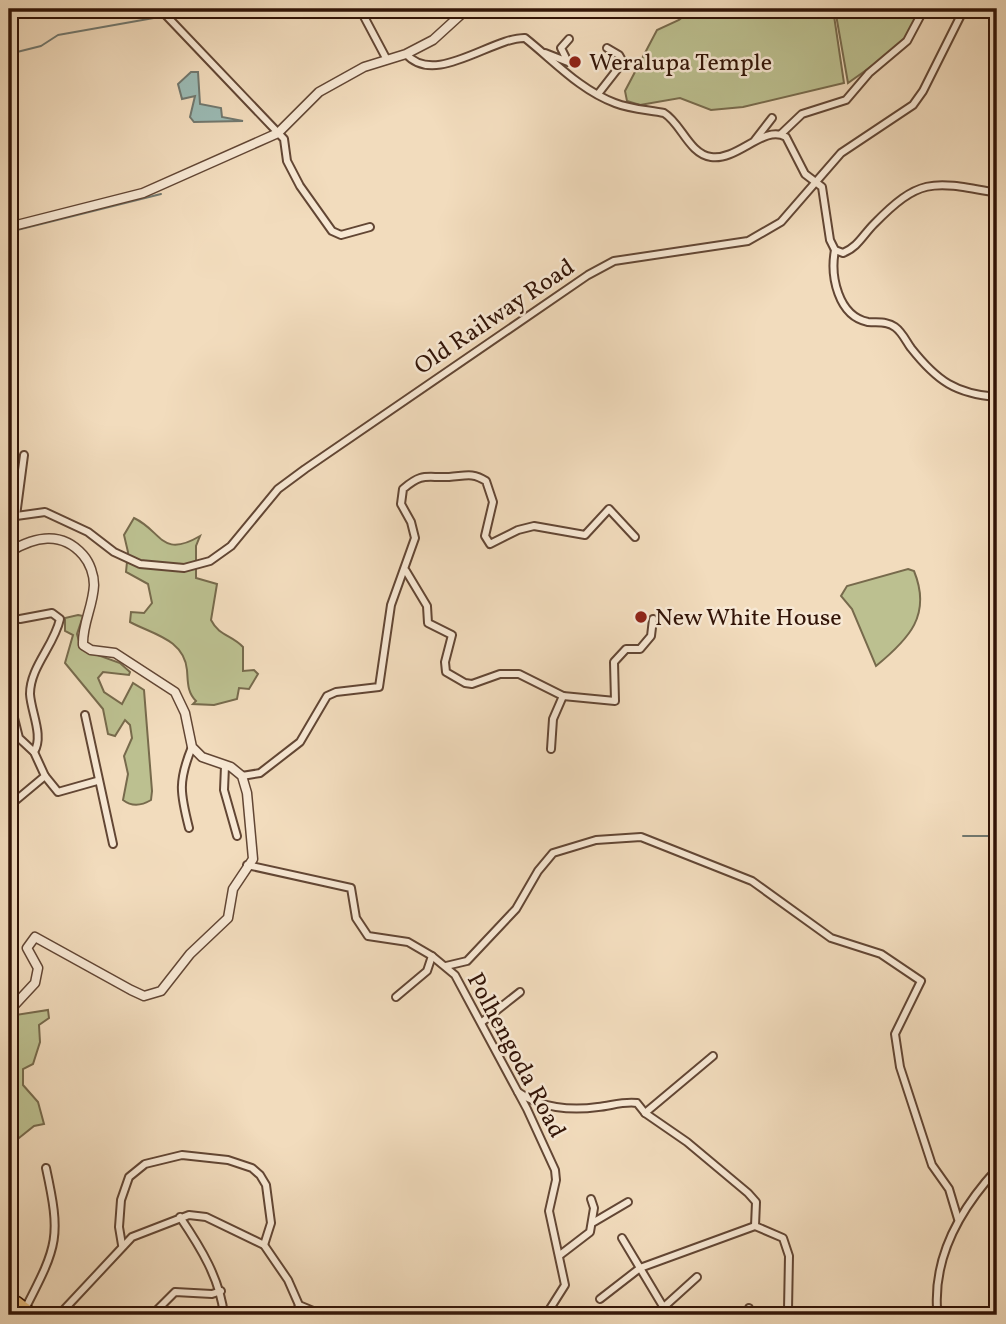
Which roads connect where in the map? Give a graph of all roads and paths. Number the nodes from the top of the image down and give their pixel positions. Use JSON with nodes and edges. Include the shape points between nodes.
{"nodes":[{"id":1,"x":160,"y":9,"type":"edge"},
{"id":2,"x":360,"y":9,"type":"edge"},
{"id":3,"x":467,"y":9,"type":"edge"},
{"id":4,"x":924,"y":9,"type":"edge"},
{"id":5,"x":964,"y":9,"type":"edge"},
{"id":6,"x":569,"y":39,"type":"dead end"},
{"id":7,"x":607,"y":48,"type":"dead end"},
{"id":8,"x":541,"y":51,"type":"junction"},
{"id":9,"x":405,"y":54,"type":"junction"},
{"id":10,"x":386,"y":58,"type":"junction"},
{"id":11,"x":598,"y":94,"type":"junction"},
{"id":12,"x":772,"y":118,"type":"dead end"},
{"id":13,"x":278,"y":133,"type":"junction"},
{"id":14,"x":781,"y":134,"type":"junction"},
{"id":15,"x":751,"y":145,"type":"junction"},
{"id":16,"x":816,"y":183,"type":"junction"},
{"id":17,"x":997,"y":188,"type":"edge"},
{"id":18,"x":9,"y":227,"type":"edge"},
{"id":19,"x":370,"y":227,"type":"dead end"},
{"id":20,"x":835,"y":250,"type":"junction"},
{"id":21,"x":997,"y":397,"type":"edge"},
{"id":22,"x":24,"y":455,"type":"dead end"},
{"id":23,"x":12,"y":516,"type":"edge"},
{"id":24,"x":635,"y":537,"type":"dead end"},
{"id":25,"x":9,"y":552,"type":"edge"},
{"id":26,"x":405,"y":571,"type":"junction"},
{"id":27,"x":20,"y":619,"type":"dead end"},
{"id":28,"x":653,"y":619,"type":"dead end"},
{"id":29,"x":563,"y":696,"type":"junction"},
{"id":30,"x":9,"y":698,"type":"edge"},
{"id":31,"x":85,"y":715,"type":"dead end"},
{"id":32,"x":192,"y":747,"type":"junction"},
{"id":33,"x":551,"y":749,"type":"dead end"},
{"id":34,"x":34,"y":752,"type":"junction"},
{"id":35,"x":225,"y":766,"type":"junction"},
{"id":36,"x":45,"y":776,"type":"junction"},
{"id":37,"x":242,"y":776,"type":"junction"},
{"id":38,"x":97,"y":781,"type":"junction"},
{"id":39,"x":9,"y":806,"type":"edge"},
{"id":40,"x":189,"y":828,"type":"dead end"},
{"id":41,"x":237,"y":836,"type":"dead end"},
{"id":42,"x":113,"y":845,"type":"dead end"},
{"id":43,"x":247,"y":865,"type":"junction"},
{"id":44,"x":432,"y":956,"type":"junction"},
{"id":45,"x":446,"y":965,"type":"junction"},
{"id":46,"x":520,"y":992,"type":"dead end"},
{"id":47,"x":396,"y":997,"type":"dead end"},
{"id":48,"x":9,"y":1011,"type":"edge"},
{"id":49,"x":482,"y":1022,"type":"junction"},
{"id":50,"x":713,"y":1056,"type":"dead end"},
{"id":51,"x":516,"y":1091,"type":"junction"},
{"id":52,"x":645,"y":1113,"type":"junction"},
{"id":53,"x":46,"y":1168,"type":"dead end"},
{"id":54,"x":997,"y":1169,"type":"edge"},
{"id":55,"x":591,"y":1199,"type":"dead end"},
{"id":56,"x":628,"y":1202,"type":"dead end"},
{"id":57,"x":180,"y":1217,"type":"junction"},
{"id":58,"x":958,"y":1219,"type":"junction"},
{"id":59,"x":594,"y":1222,"type":"junction"},
{"id":60,"x":755,"y":1226,"type":"junction"},
{"id":61,"x":622,"y":1238,"type":"dead end"},
{"id":62,"x":122,"y":1245,"type":"junction"},
{"id":63,"x":264,"y":1245,"type":"junction"},
{"id":64,"x":560,"y":1255,"type":"junction"},
{"id":65,"x":640,"y":1268,"type":"junction"},
{"id":66,"x":697,"y":1277,"type":"dead end"},
{"id":67,"x":995,"y":1279,"type":"dead end"},
{"id":68,"x":997,"y":1290,"type":"edge"},
{"id":69,"x":221,"y":1291,"type":"junction"},
{"id":70,"x":600,"y":1299,"type":"dead end"},
{"id":71,"x":9,"y":1302,"type":"edge"},
{"id":72,"x":299,"y":1305,"type":"junction"},
{"id":73,"x":26,"y":1307,"type":"junction"},
{"id":74,"x":664,"y":1308,"type":"junction"},
{"id":75,"x":749,"y":1308,"type":"dead end"},
{"id":76,"x":34,"y":1315,"type":"edge"},
{"id":77,"x":60,"y":1315,"type":"edge"},
{"id":78,"x":152,"y":1315,"type":"edge"},
{"id":79,"x":224,"y":1315,"type":"edge"},
{"id":80,"x":296,"y":1315,"type":"edge"},
{"id":81,"x":323,"y":1315,"type":"edge"},
{"id":82,"x":545,"y":1315,"type":"edge"},
{"id":83,"x":655,"y":1315,"type":"edge"},
{"id":84,"x":746,"y":1315,"type":"edge"},
{"id":85,"x":782,"y":1315,"type":"edge"},
{"id":86,"x":945,"y":1315,"type":"edge"}],
"edges":[{"from":1,"to":13,"type":"street"},
{"from":2,"to":10,"type":"street"},
{"from":3,"to":9,"type":"street","via":[[433,40]]},
{"from":4,"to":14,"type":"street","via":[[907,41],[846,100],[802,114]]},
{"from":5,"to":16,"type":"street","name":"Old Railway Road","via":[[913,105],[841,153]]},
{"from":6,"to":8,"type":"street","via":[[561,48],[568,62]]},
{"from":7,"to":11,"type":"street","via":[[623,62]]},
{"from":8,"to":9,"type":"street","via":[[519,38],[452,62],[429,64]]},
{"from":8,"to":11,"type":"street"},
{"from":9,"to":10,"type":"street"},
{"from":10,"to":13,"type":"street","via":[[319,92]]},
{"from":11,"to":15,"type":"street","via":[[616,104],[664,113],[709,157],[730,156]]},
{"from":12,"to":15,"type":"street"},
{"from":13,"to":18,"type":"street","via":[[143,193]]},
{"from":13,"to":19,"type":"street","via":[[300,186],[332,231],[341,235]]},
{"from":14,"to":15,"type":"street","via":[[772,133]]},
{"from":14,"to":16,"type":"street","via":[[805,174]]},
{"from":16,"to":20,"type":"street","via":[[825,195]]},
{"from":16,"to":23,"type":"street","name":"Old Railway Road","via":[[781,222],[748,241],[614,261],[588,275],[305,468],[278,489],[231,547],[210,561],[184,568],[140,564],[45,512]]},
{"from":17,"to":20,"type":"street","via":[[992,192],[941,182],[918,187],[874,224],[855,248],[843,253]]},
{"from":20,"to":21,"type":"street","via":[[840,300],[854,317],[897,328],[933,373],[956,390]]},
{"from":22,"to":23,"type":"street"},
{"from":24,"to":26,"type":"street","via":[[609,509],[585,535],[534,526],[490,544],[485,536],[493,502],[486,481],[474,474],[430,474],[403,489],[401,504],[415,538]]},
{"from":25,"to":32,"type":"street","via":[[30,540],[54,537],[75,546],[90,565],[94,582],[82,630],[83,645],[115,653],[174,692],[185,713]]},
{"from":26,"to":29,"type":"street","via":[[427,606],[428,623],[452,635],[446,671],[472,684],[500,674],[519,674]]},
{"from":26,"to":37,"type":"street","via":[[391,605],[379,687],[327,696],[300,742],[260,773]]},
{"from":27,"to":34,"type":"street","via":[[52,613],[60,619],[55,639],[32,676],[30,695],[38,743]]},
{"from":28,"to":29,"type":"street","via":[[646,643],[640,649],[626,649],[614,662],[615,701]]},
{"from":29,"to":33,"type":"street","via":[[553,719]]},
{"from":30,"to":34,"type":"street","via":[[19,738]]},
{"from":31,"to":38,"type":"street"},
{"from":32,"to":35,"type":"street","via":[[202,757]]},
{"from":32,"to":40,"type":"street","via":[[181,774],[180,795]]},
{"from":34,"to":36,"type":"street"},
{"from":35,"to":37,"type":"street"},
{"from":35,"to":41,"type":"street","via":[[224,790]]},
{"from":36,"to":38,"type":"street","via":[[58,792]]},
{"from":36,"to":39,"type":"street"},
{"from":37,"to":43,"type":"street","via":[[255,847]]},
{"from":38,"to":42,"type":"street"},
{"from":43,"to":44,"type":"street","name":"Polhengoda Road","via":[[351,888],[356,918],[368,936],[408,942]]},
{"from":43,"to":48,"type":"street","via":[[233,889],[228,918],[190,954],[162,991],[144,996],[35,937],[27,948],[38,968],[34,983]]},
{"from":44,"to":45,"type":"street","name":"Polhengoda Road"},
{"from":44,"to":47,"type":"street","via":[[427,971]]},
{"from":45,"to":49,"type":"street","name":"Polhengoda Road"},
{"from":45,"to":58,"type":"street","via":[[467,961],[475,953],[516,909],[553,853],[596,840],[641,837],[752,881],[831,938],[881,954],[921,981],[895,1034],[900,1067],[932,1165],[949,1189]]},
{"from":46,"to":49,"type":"street"},
{"from":49,"to":51,"type":"street","name":"Polhengoda Road"},
{"from":50,"to":52,"type":"street"},
{"from":51,"to":52,"type":"street","via":[[550,1106],[594,1108],[632,1102]]},
{"from":51,"to":64,"type":"street","name":"Polhengoda Road","via":[[555,1170],[549,1212]]},
{"from":52,"to":60,"type":"street","via":[[748,1193],[756,1202]]},
{"from":53,"to":73,"type":"street","via":[[57,1224],[55,1244]]},
{"from":54,"to":58,"type":"street"},
{"from":55,"to":59,"type":"street"},
{"from":56,"to":59,"type":"street"},
{"from":57,"to":62,"type":"street"},
{"from":57,"to":63,"type":"street","via":[[206,1217]]},
{"from":57,"to":69,"type":"street"},
{"from":58,"to":86,"type":"street","via":[[936,1283],[937,1308]]},
{"from":59,"to":64,"type":"street","via":[[581,1242]]},
{"from":60,"to":65,"type":"street"},
{"from":60,"to":85,"type":"street","via":[[783,1238],[789,1256],[788,1310]]},
{"from":61,"to":65,"type":"street"},
{"from":62,"to":63,"type":"street","via":[[121,1200],[129,1177],[145,1164],[182,1154],[228,1160],[260,1175],[266,1185],[271,1223]]},
{"from":62,"to":77,"type":"street"},
{"from":63,"to":72,"type":"street"},
{"from":64,"to":82,"type":"street","name":"Polhengoda Road","via":[[565,1284]]},
{"from":65,"to":70,"type":"street"},
{"from":65,"to":74,"type":"street"},
{"from":66,"to":74,"type":"street"},
{"from":67,"to":68,"type":"street"},
{"from":69,"to":78,"type":"street","via":[[175,1292]]},
{"from":69,"to":79,"type":"street"},
{"from":71,"to":73,"type":"main road"},
{"from":72,"to":80,"type":"street"},
{"from":72,"to":81,"type":"street"},
{"from":73,"to":76,"type":"main road"},
{"from":74,"to":83,"type":"street"},
{"from":75,"to":84,"type":"street"}]}
